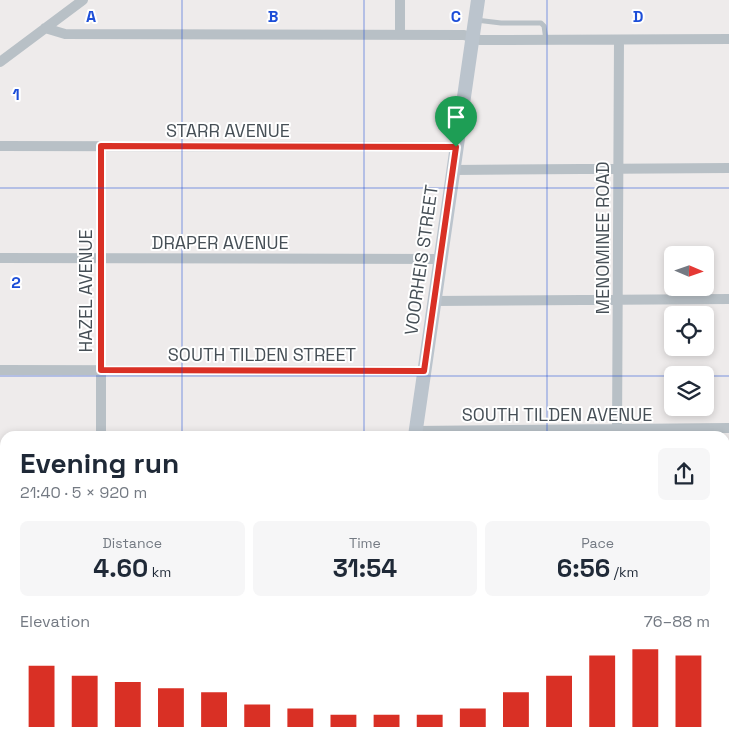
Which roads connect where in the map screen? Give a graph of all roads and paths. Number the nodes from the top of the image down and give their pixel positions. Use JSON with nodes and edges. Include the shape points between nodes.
{"nodes":[{"id":1,"x":83,"y":0,"type":"edge"},
{"id":2,"x":400,"y":0,"type":"edge"},
{"id":3,"x":478,"y":0,"type":"edge"},
{"id":4,"x":475,"y":20,"type":"junction"},
{"id":5,"x":45,"y":28,"type":"junction"},
{"id":6,"x":400,"y":35,"type":"junction"},
{"id":7,"x":472,"y":37,"type":"junction"},
{"id":8,"x":729,"y":39,"type":"edge"},
{"id":9,"x":546,"y":40,"type":"junction"},
{"id":10,"x":619,"y":40,"type":"junction"},
{"id":11,"x":0,"y":62,"type":"edge"},
{"id":12,"x":0,"y":146,"type":"edge"},
{"id":13,"x":101,"y":146,"type":"junction"},
{"id":14,"x":456,"y":147,"type":"junction"},
{"id":15,"x":729,"y":168,"type":"edge"},
{"id":16,"x":618,"y":169,"type":"junction"},
{"id":17,"x":453,"y":170,"type":"junction"},
{"id":18,"x":0,"y":258,"type":"edge"},
{"id":19,"x":101,"y":258,"type":"junction"},
{"id":20,"x":440,"y":259,"type":"junction"},
{"id":21,"x":618,"y":300,"type":"junction"},
{"id":22,"x":729,"y":300,"type":"edge"},
{"id":23,"x":434,"y":301,"type":"junction"},
{"id":24,"x":0,"y":370,"type":"edge"},
{"id":25,"x":101,"y":370,"type":"junction"},
{"id":26,"x":424,"y":371,"type":"junction"},
{"id":27,"x":729,"y":428,"type":"edge"},
{"id":28,"x":101,"y":431,"type":"edge"},
{"id":29,"x":415,"y":431,"type":"edge"},
{"id":30,"x":617,"y":431,"type":"edge"},
{"id":31,"x":662,"y":431,"type":"edge"}],
"edges":[{"from":1,"to":5,"type":"street"},
{"from":2,"to":6,"type":"street"},
{"from":3,"to":4,"type":"street","name":"VOORHEIS STREET"},
{"from":4,"to":7,"type":"street","name":"VOORHEIS STREET"},
{"from":4,"to":9,"type":"lane","via":[[541,23]]},
{"from":5,"to":6,"type":"street","via":[[65,34]]},
{"from":5,"to":11,"type":"street"},
{"from":6,"to":7,"type":"street"},
{"from":7,"to":9,"type":"street","via":[[480,40]]},
{"from":7,"to":14,"type":"street","name":"VOORHEIS STREET"},
{"from":8,"to":10,"type":"street"},
{"from":9,"to":10,"type":"street"},
{"from":10,"to":16,"type":"street","name":"MENOMINEE ROAD"},
{"from":12,"to":13,"type":"street","name":"STARR AVENUE"},
{"from":13,"to":14,"type":"street","name":"STARR AVENUE"},
{"from":13,"to":19,"type":"street","name":"HAZEL AVENUE"},
{"from":14,"to":17,"type":"street","name":"VOORHEIS STREET"},
{"from":15,"to":16,"type":"street"},
{"from":16,"to":17,"type":"street"},
{"from":16,"to":21,"type":"street","name":"MENOMINEE ROAD"},
{"from":17,"to":20,"type":"street","name":"VOORHEIS STREET"},
{"from":18,"to":19,"type":"street","name":"DRAPER AVENUE"},
{"from":19,"to":20,"type":"street","name":"DRAPER AVENUE"},
{"from":19,"to":25,"type":"street","name":"HAZEL AVENUE"},
{"from":20,"to":23,"type":"street","name":"VOORHEIS STREET"},
{"from":21,"to":22,"type":"street"},
{"from":21,"to":23,"type":"street"},
{"from":21,"to":30,"type":"street","name":"MENOMINEE ROAD"},
{"from":23,"to":26,"type":"street","name":"VOORHEIS STREET"},
{"from":24,"to":25,"type":"street"},
{"from":25,"to":26,"type":"street","name":"SOUTH TILDEN STREET"},
{"from":25,"to":28,"type":"street","name":"HAZEL AVENUE"},
{"from":26,"to":29,"type":"street","name":"VOORHEIS STREET"},
{"from":27,"to":31,"type":"street","name":"SOUTH TILDEN AVENUE"}]}
